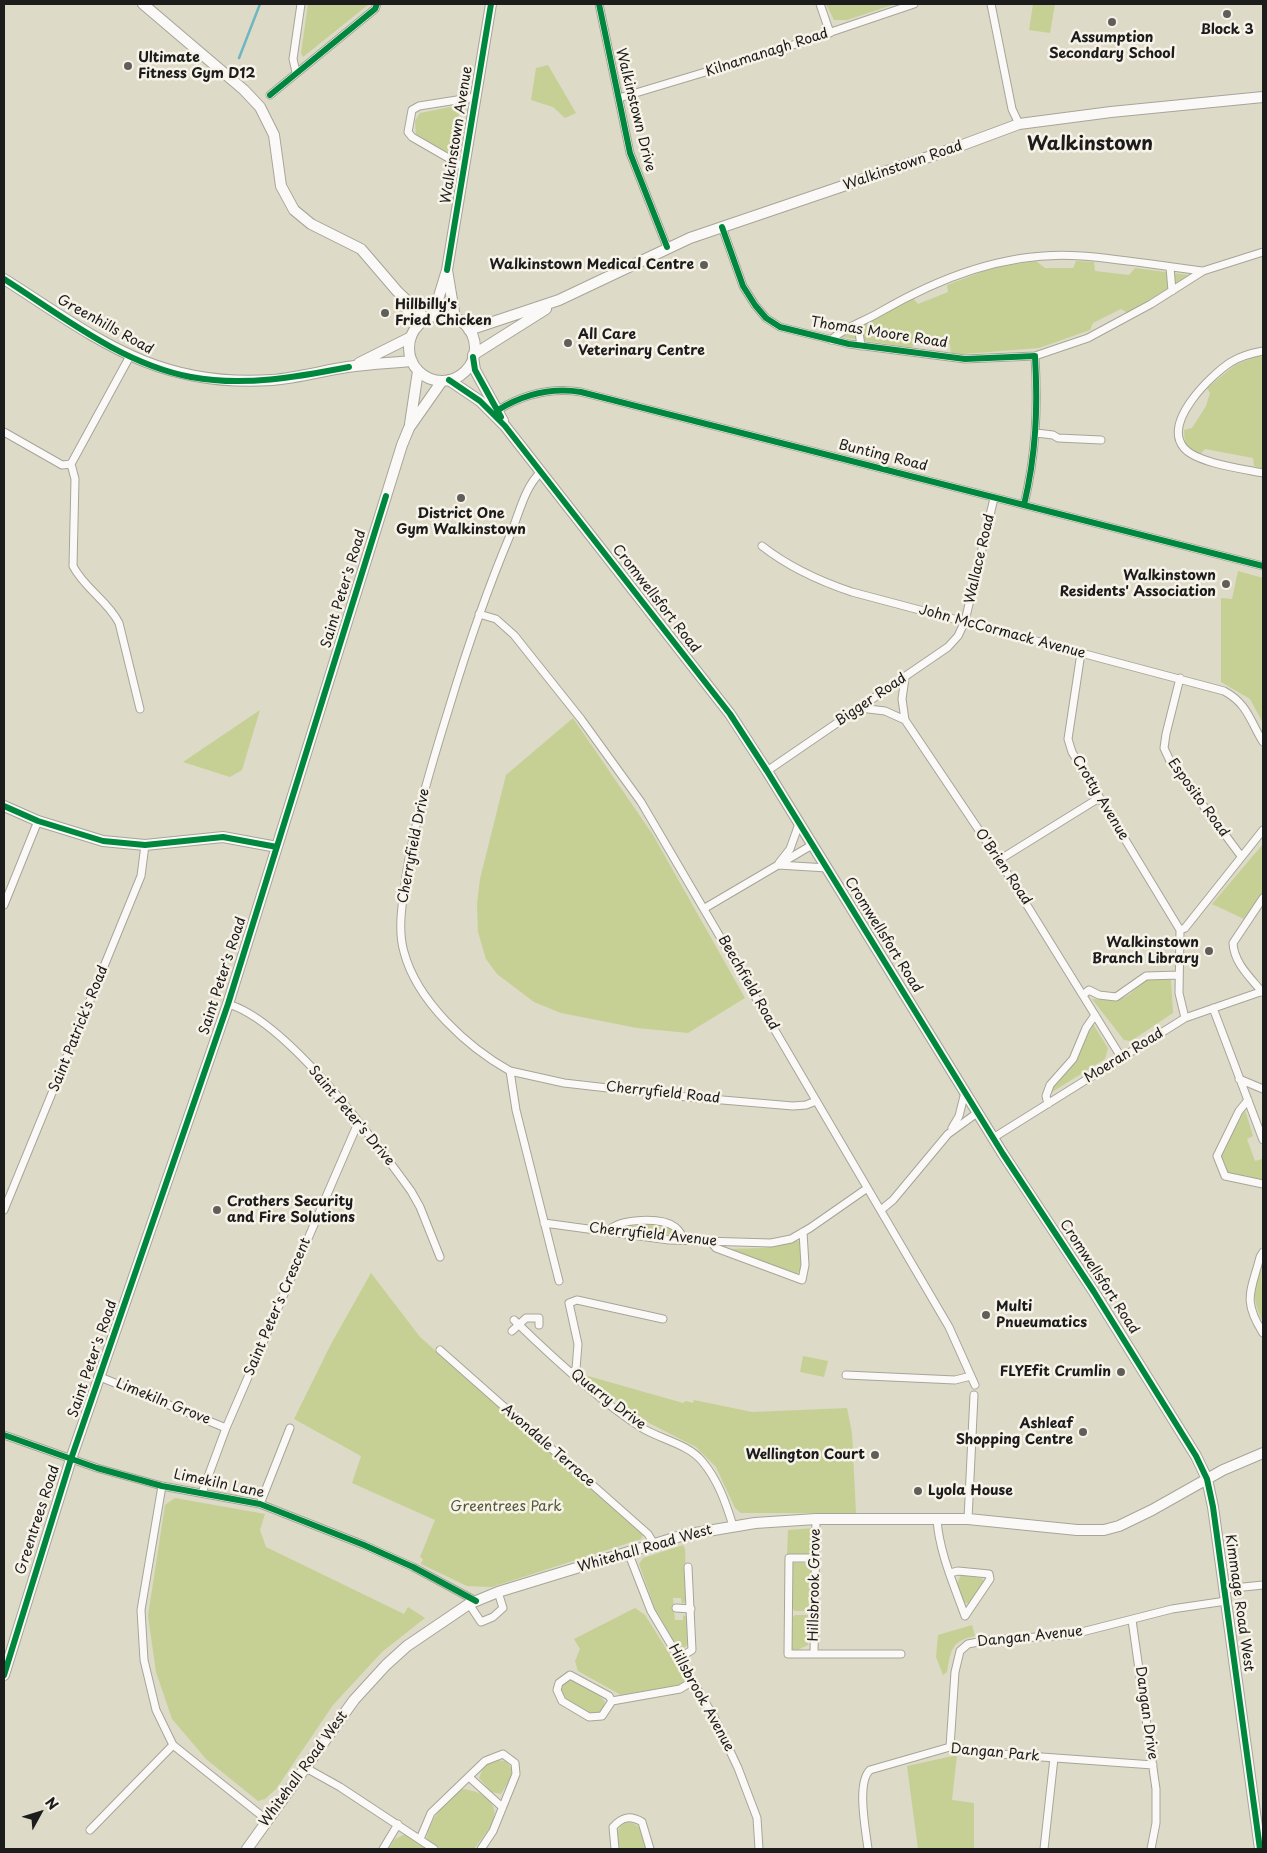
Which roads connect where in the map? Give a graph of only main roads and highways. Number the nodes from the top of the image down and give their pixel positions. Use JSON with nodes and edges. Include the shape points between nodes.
{"nodes":[{"id":1,"x":143,"y":4,"type":"edge"},
{"id":2,"x":491,"y":4,"type":"edge"},
{"id":3,"x":1263,"y":97,"type":"edge"},
{"id":4,"x":448,"y":270,"type":"junction"},
{"id":5,"x":4,"y":279,"type":"edge"},
{"id":6,"x":397,"y":291,"type":"junction"},
{"id":7,"x":560,"y":300,"type":"junction"},
{"id":8,"x":429,"y":318,"type":"junction"},
{"id":9,"x":455,"y":318,"type":"junction"},
{"id":10,"x":417,"y":326,"type":"junction"},
{"id":11,"x":469,"y":330,"type":"junction"},
{"id":12,"x":411,"y":337,"type":"junction"},
{"id":13,"x":473,"y":356,"type":"junction"},
{"id":14,"x":412,"y":361,"type":"junction"},
{"id":15,"x":349,"y":367,"type":"junction"},
{"id":16,"x":418,"y":371,"type":"junction"},
{"id":17,"x":445,"y":380,"type":"junction"},
{"id":18,"x":505,"y":426,"type":"junction"},
{"id":19,"x":409,"y":428,"type":"junction"},
{"id":20,"x":4,"y":806,"type":"edge"},
{"id":21,"x":276,"y":847,"type":"junction"},
{"id":22,"x":1263,"y":1453,"type":"edge"},
{"id":23,"x":71,"y":1460,"type":"joint"},
{"id":24,"x":1207,"y":1480,"type":"junction"},
{"id":25,"x":4,"y":1675,"type":"edge"},
{"id":26,"x":247,"y":1849,"type":"edge"},
{"id":27,"x":1260,"y":1849,"type":"edge"}],
"edges":[{"from":1,"to":6,"type":"main road","via":[[244,90],[260,108],[274,135],[281,186],[294,210],[311,224],[361,249]]},
{"from":2,"to":4,"type":"main road","name":"Walkinstown Avenue"},
{"from":3,"to":7,"type":"main road","name":"Walkinstown Road","via":[[1019,124],[667,247]]},
{"from":4,"to":8,"type":"main road","name":"Walkinstown Avenue"},
{"from":4,"to":9,"type":"main road","name":"Walkinstown Avenue"},
{"from":5,"to":15,"type":"main road","name":"Greenhills Road","via":[[98,339],[172,372],[210,379],[275,380]]},
{"from":6,"to":8,"type":"main road"},
{"from":6,"to":10,"type":"main road"},
{"from":7,"to":11,"type":"main road","name":"Walkinstown Road"},
{"from":7,"to":13,"type":"main road","name":"Walkinstown Road"},
{"from":8,"to":9,"type":"main road"},
{"from":8,"to":10,"type":"main road"},
{"from":9,"to":11,"type":"main road"},
{"from":10,"to":12,"type":"main road"},
{"from":11,"to":13,"type":"main road","via":[[474,345]]},
{"from":12,"to":14,"type":"main road","via":[[409,353]]},
{"from":12,"to":15,"type":"main road","name":"Greenhills Road"},
{"from":13,"to":17,"type":"main road","via":[[464,372]]},
{"from":13,"to":18,"type":"main road","name":"Cromwellsfort Road","via":[[475,370]]},
{"from":14,"to":15,"type":"main road","name":"Greenhills Road"},
{"from":14,"to":16,"type":"main road"},
{"from":16,"to":17,"type":"main road","via":[[425,376]]},
{"from":16,"to":19,"type":"main road","name":"Saint Peter's Road"},
{"from":17,"to":18,"type":"main road","name":"Cromwellsfort Road","via":[[480,401]]},
{"from":17,"to":19,"type":"main road","name":"Saint Peter's Road"},
{"from":18,"to":24,"type":"main road","name":"Cromwellsfort Road","via":[[730,714],[978,1113],[1173,1414]]},
{"from":19,"to":21,"type":"main road","name":"Saint Peter's Road"},
{"from":20,"to":21,"type":"main road","via":[[38,821],[102,841],[145,845],[223,837]]},
{"from":21,"to":23,"type":"main road","name":"Saint Peter's Road","via":[[228,1004]]},
{"from":22,"to":24,"type":"main road","name":"Whitehall Road West"},
{"from":23,"to":25,"type":"main road","name":"Greentrees Road"},
{"from":24,"to":26,"type":"main road","name":"Whitehall Road West","via":[[1152,1510],[1104,1530],[968,1519],[816,1519],[733,1526],[654,1544],[498,1592],[472,1603],[407,1646],[386,1665],[354,1700]]},
{"from":24,"to":27,"type":"main road","name":"Kimmage Road West"}]}
